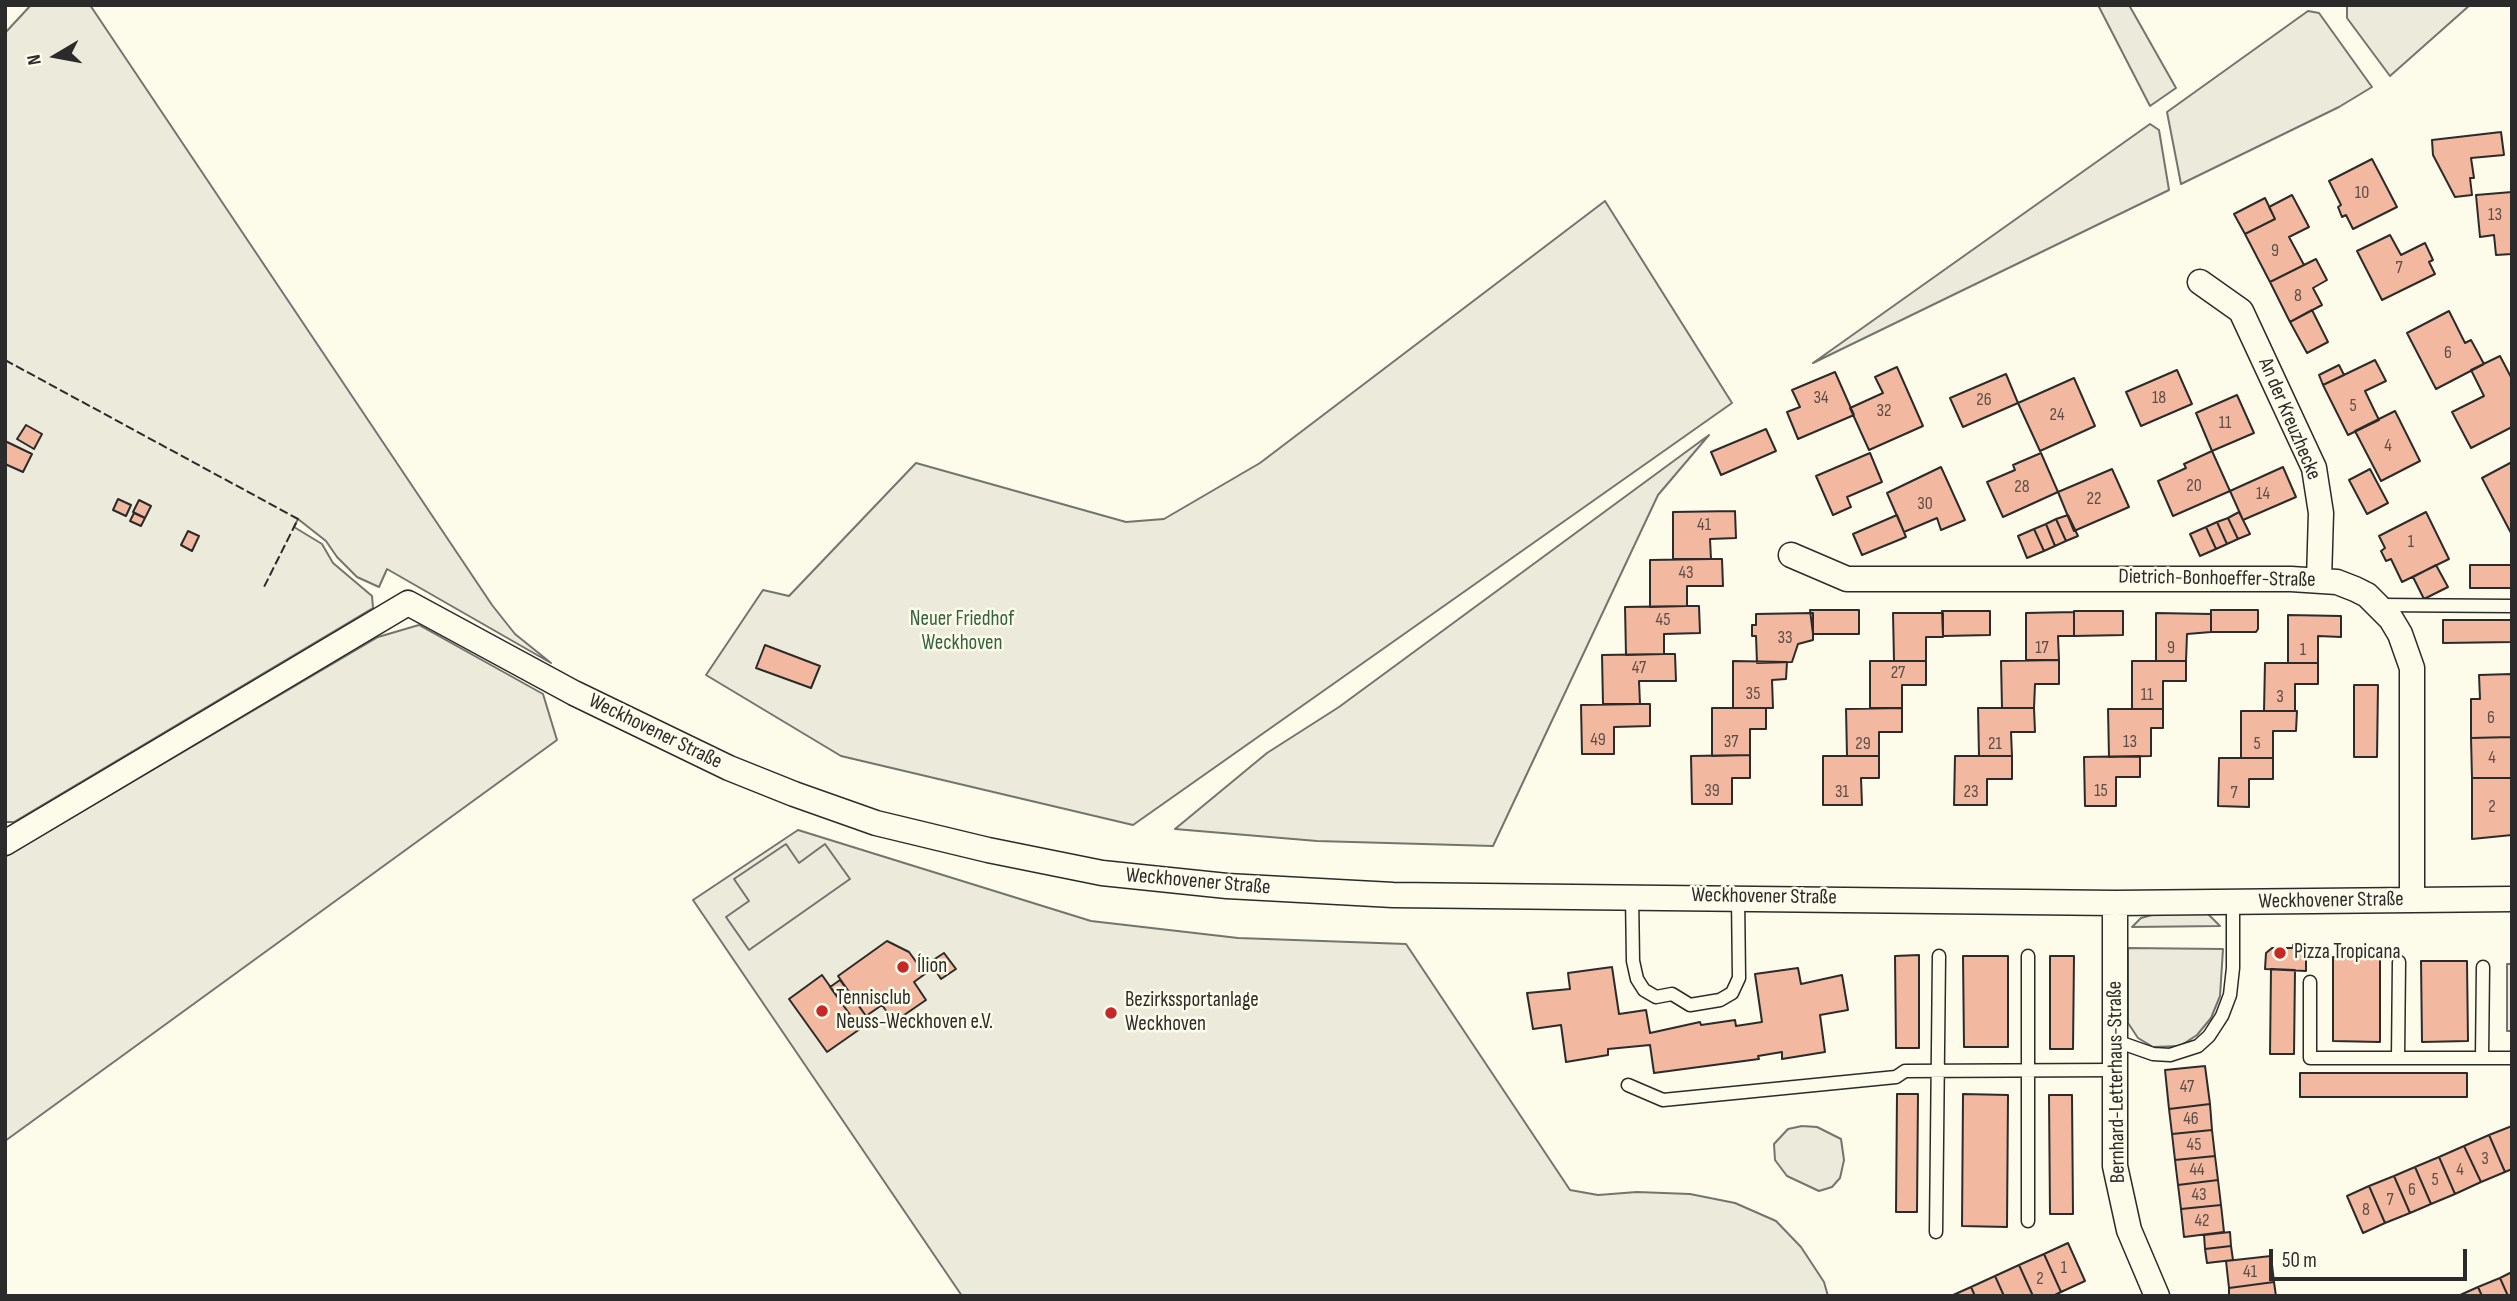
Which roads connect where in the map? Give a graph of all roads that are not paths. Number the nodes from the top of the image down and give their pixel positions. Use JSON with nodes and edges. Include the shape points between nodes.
{"nodes":[{"id":1,"x":2200,"y":282,"type":"dead end"},
{"id":2,"x":1791,"y":555,"type":"dead end"},
{"id":3,"x":2319,"y":580,"type":"junction"},
{"id":4,"x":2378,"y":605,"type":"junction"},
{"id":5,"x":2512,"y":606,"type":"edge"},
{"id":6,"x":5,"y":843,"type":"edge"},
{"id":7,"x":1632,"y":895,"type":"junction"},
{"id":8,"x":1738,"y":896,"type":"junction"},
{"id":9,"x":2512,"y":899,"type":"edge"},
{"id":10,"x":2412,"y":900,"type":"junction"},
{"id":11,"x":2233,"y":902,"type":"junction"},
{"id":12,"x":2115,"y":903,"type":"junction"},
{"id":13,"x":1939,"y":956,"type":"dead end"},
{"id":14,"x":2028,"y":956,"type":"dead end"},
{"id":15,"x":2399,"y":962,"type":"dead end"},
{"id":16,"x":2483,"y":967,"type":"dead end"},
{"id":17,"x":2310,"y":982,"type":"dead end"},
{"id":18,"x":2116,"y":1041,"type":"junction"},
{"id":19,"x":2398,"y":1058,"type":"junction"},
{"id":20,"x":2482,"y":1058,"type":"junction"},
{"id":21,"x":2512,"y":1058,"type":"edge"},
{"id":22,"x":1938,"y":1070,"type":"junction"},
{"id":23,"x":2028,"y":1070,"type":"junction"},
{"id":24,"x":2116,"y":1070,"type":"junction"},
{"id":25,"x":1628,"y":1085,"type":"dead end"},
{"id":26,"x":2028,"y":1221,"type":"dead end"},
{"id":27,"x":1936,"y":1232,"type":"dead end"},
{"id":28,"x":2157,"y":1296,"type":"edge"}],
"edges":[{"from":1,"to":3,"type":"street","name":"An der Kreuzhecke","via":[[2241,311],[2315,468],[2321,513]]},
{"from":2,"to":3,"type":"street","name":"Dietrich-Bonhoeffer-Straße","via":[[1847,579]]},
{"from":3,"to":4,"type":"street","name":"Dietrich-Bonhoeffer-Straße","via":[[2355,589]]},
{"from":4,"to":5,"type":"lane"},
{"from":4,"to":10,"type":"street","name":"Dietrich-Bonhoeffer-Straße","via":[[2400,634],[2412,668]]},
{"from":6,"to":7,"type":"street","name":"Weckhovener Straße","via":[[408,603],[574,693],[729,768],[876,822],[988,850],[1102,873],[1227,886],[1393,895]]},
{"from":7,"to":8,"type":"street","name":"Weckhovener Straße"},
{"from":7,"to":8,"type":"lane","via":[[1637,979],[1656,997],[1672,994],[1690,1005],[1720,1000],[1732,993],[1739,978]]},
{"from":8,"to":12,"type":"street","name":"Weckhovener Straße"},
{"from":9,"to":10,"type":"street","name":"Weckhovener Straße"},
{"from":10,"to":11,"type":"street","name":"Weckhovener Straße"},
{"from":11,"to":12,"type":"street","name":"Weckhovener Straße"},
{"from":11,"to":18,"type":"lane","via":[[2230,995],[2209,1036],[2197,1046],[2170,1055],[2152,1054]]},
{"from":12,"to":18,"type":"street","name":"Bernhard-Letterhaus-Straße"},
{"from":13,"to":22,"type":"lane"},
{"from":14,"to":23,"type":"lane"},
{"from":15,"to":19,"type":"lane"},
{"from":16,"to":20,"type":"lane"},
{"from":17,"to":19,"type":"lane","via":[[2310,1058]]},
{"from":18,"to":24,"type":"street","name":"Bernhard-Letterhaus-Straße"},
{"from":19,"to":20,"type":"lane"},
{"from":20,"to":21,"type":"lane"},
{"from":22,"to":23,"type":"lane"},
{"from":22,"to":25,"type":"lane","via":[[1663,1100]]},
{"from":22,"to":27,"type":"lane"},
{"from":23,"to":24,"type":"lane"},
{"from":23,"to":26,"type":"lane"},
{"from":24,"to":28,"type":"street","name":"Bernhard-Letterhaus-Straße","via":[[2118,1187],[2129,1230]]}]}
